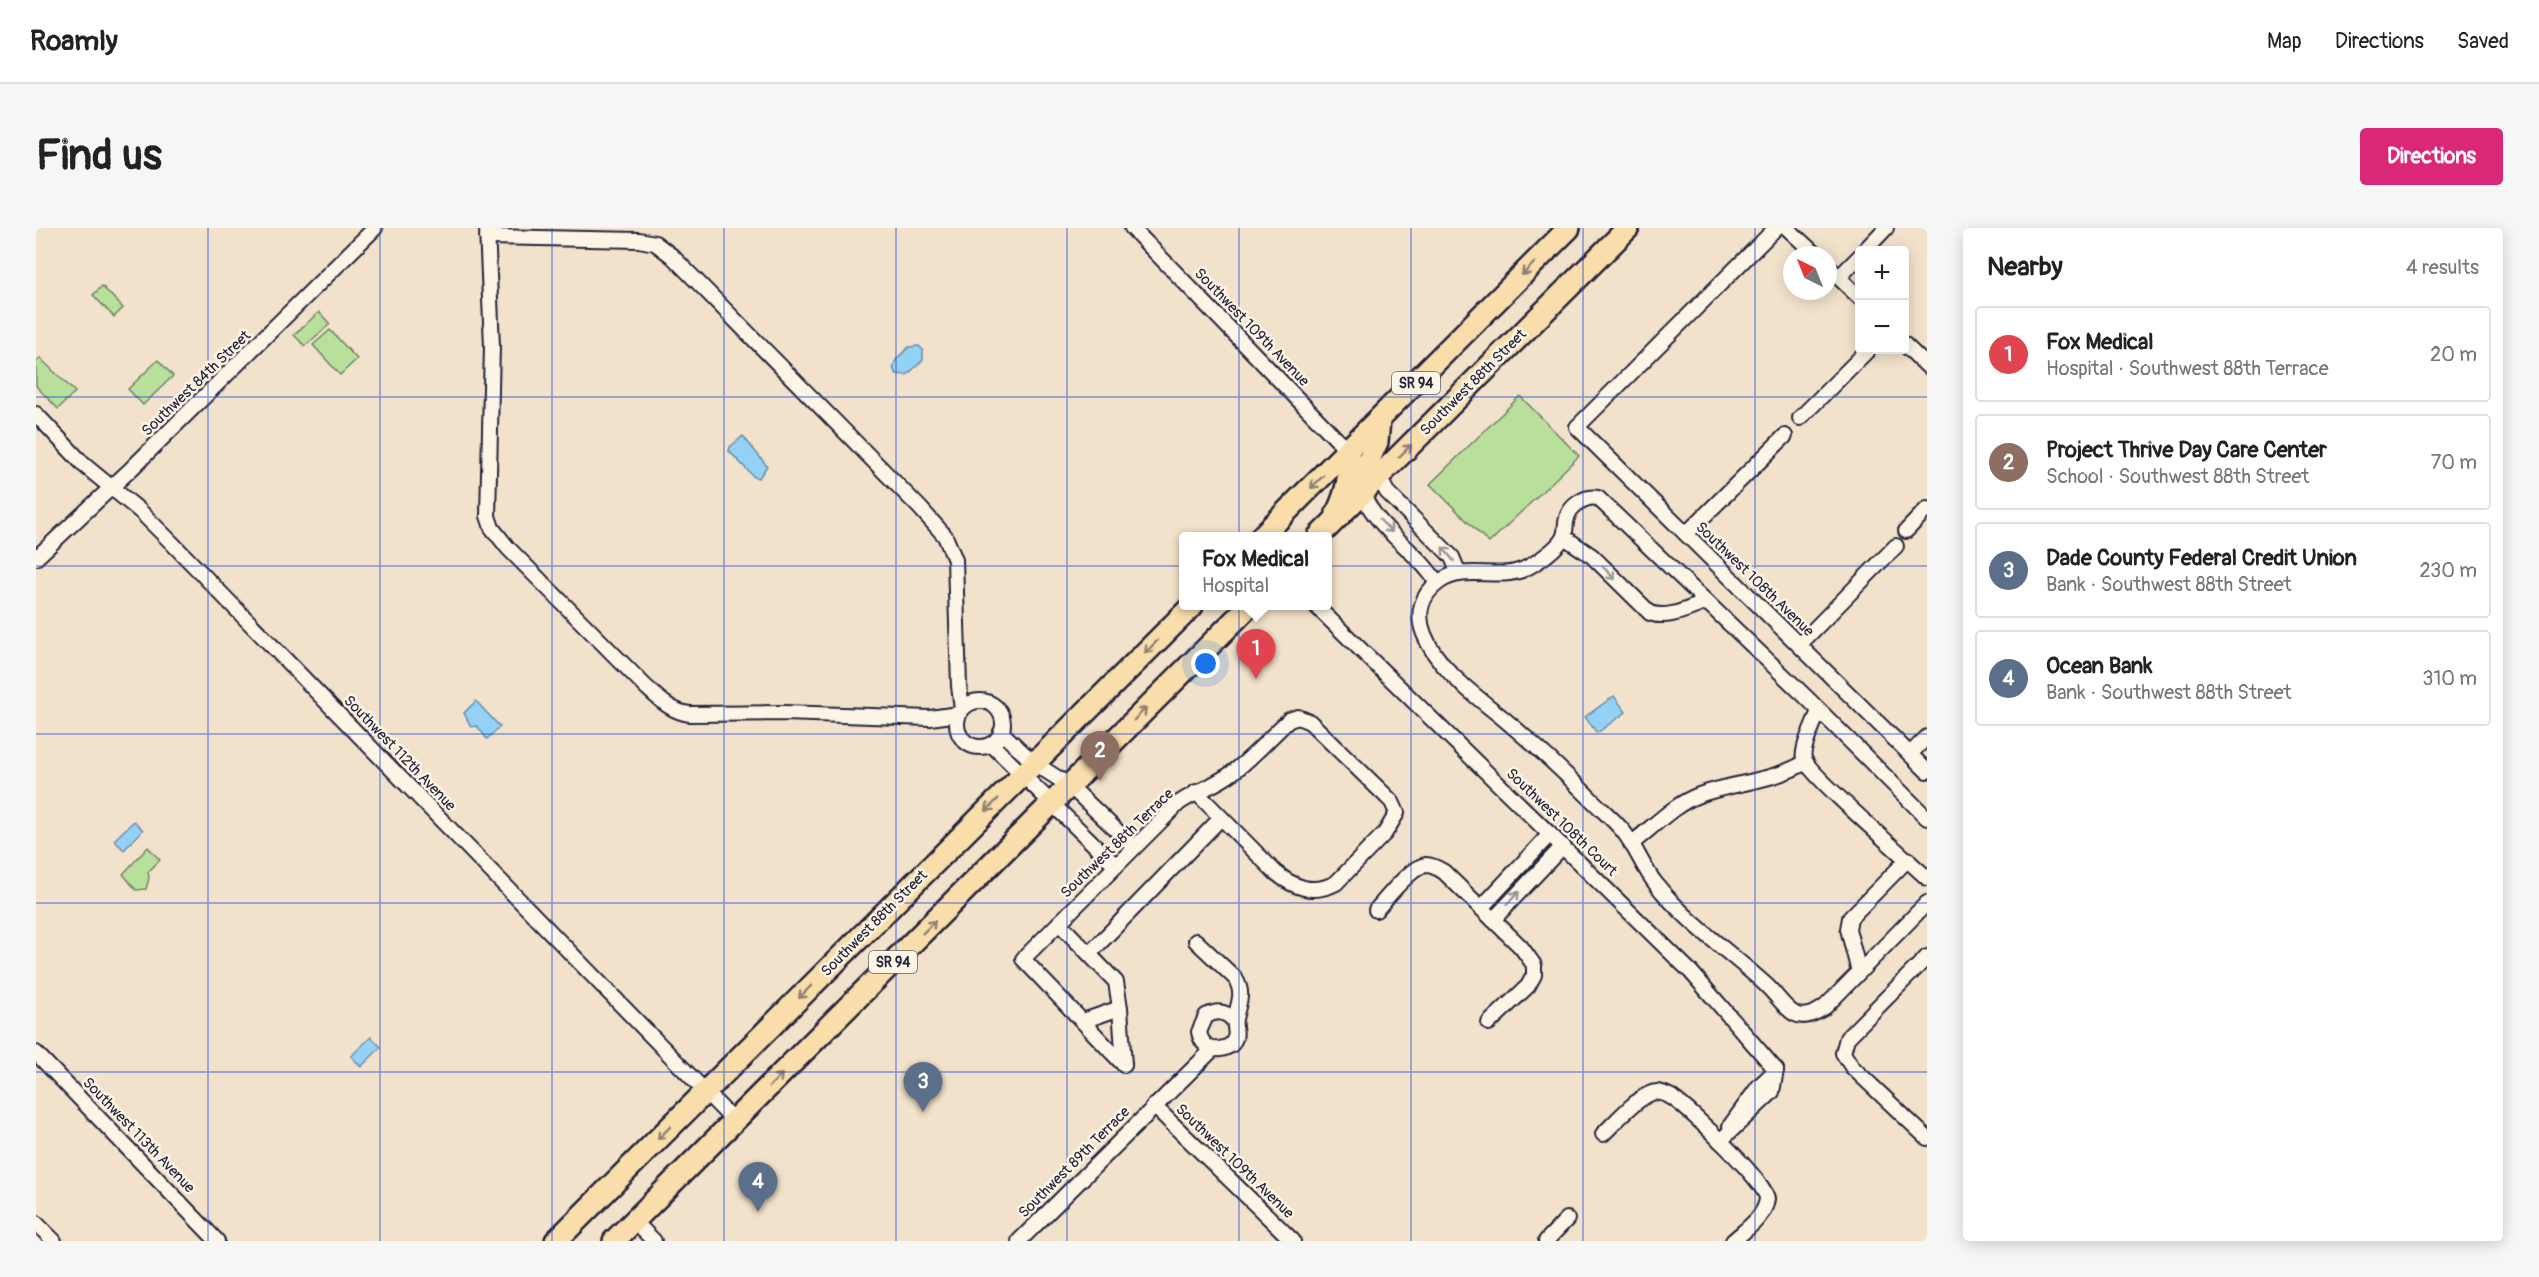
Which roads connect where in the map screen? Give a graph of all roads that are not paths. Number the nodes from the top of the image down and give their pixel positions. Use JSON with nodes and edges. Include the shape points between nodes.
{"nodes":[{"id":1,"x":375,"y":228,"type":"edge"},
{"id":2,"x":1132,"y":228,"type":"edge"},
{"id":3,"x":1569,"y":228,"type":"edge"},
{"id":4,"x":1628,"y":228,"type":"edge"},
{"id":5,"x":1776,"y":228,"type":"edge"},
{"id":6,"x":1787,"y":228,"type":"edge"},
{"id":7,"x":1886,"y":228,"type":"edge"},
{"id":8,"x":487,"y":232,"type":"edge"},
{"id":9,"x":1806,"y":246,"type":"edge"},
{"id":10,"x":1868,"y":246,"type":"edge"},
{"id":11,"x":1855,"y":261,"type":"edge"},
{"id":12,"x":1839,"y":277,"type":"joint"},
{"id":13,"x":1855,"y":293,"type":"edge"},
{"id":14,"x":1909,"y":348,"type":"edge"},
{"id":15,"x":1864,"y":354,"type":"edge"},
{"id":16,"x":1927,"y":366,"type":"edge"},
{"id":17,"x":36,"y":414,"type":"edge"},
{"id":18,"x":1800,"y":418,"type":"dead end"},
{"id":19,"x":1379,"y":420,"type":"junction"},
{"id":20,"x":1785,"y":436,"type":"dead end"},
{"id":21,"x":1348,"y":451,"type":"junction"},
{"id":22,"x":1382,"y":474,"type":"junction"},
{"id":23,"x":111,"y":488,"type":"junction"},
{"id":24,"x":1363,"y":494,"type":"junction"},
{"id":25,"x":1927,"y":509,"type":"edge"},
{"id":26,"x":1326,"y":529,"type":"edge"},
{"id":27,"x":1906,"y":531,"type":"dead end"},
{"id":28,"x":1267,"y":532,"type":"edge"},
{"id":29,"x":1427,"y":532,"type":"junction"},
{"id":30,"x":1686,"y":534,"type":"junction"},
{"id":31,"x":1564,"y":537,"type":"junction"},
{"id":32,"x":1896,"y":546,"type":"dead end"},
{"id":33,"x":1408,"y":548,"type":"junction"},
{"id":34,"x":36,"y":558,"type":"edge"},
{"id":35,"x":1459,"y":574,"type":"junction"},
{"id":36,"x":1437,"y":583,"type":"junction"},
{"id":37,"x":1707,"y":602,"type":"junction"},
{"id":38,"x":1188,"y":610,"type":"edge"},
{"id":39,"x":1245,"y":610,"type":"edge"},
{"id":40,"x":1320,"y":610,"type":"edge"},
{"id":41,"x":1799,"y":645,"type":"junction"},
{"id":42,"x":1819,"y":711,"type":"junction"},
{"id":43,"x":961,"y":712,"type":"junction"},
{"id":44,"x":1001,"y":732,"type":"junction"},
{"id":45,"x":1927,"y":737,"type":"edge"},
{"id":46,"x":991,"y":744,"type":"junction"},
{"id":47,"x":1910,"y":754,"type":"junction"},
{"id":48,"x":1806,"y":762,"type":"junction"},
{"id":49,"x":1028,"y":769,"type":"junction"},
{"id":50,"x":1927,"y":771,"type":"edge"},
{"id":51,"x":1070,"y":786,"type":"junction"},
{"id":52,"x":1196,"y":792,"type":"junction"},
{"id":53,"x":1052,"y":804,"type":"junction"},
{"id":54,"x":1221,"y":818,"type":"junction"},
{"id":55,"x":1927,"y":818,"type":"edge"},
{"id":56,"x":1109,"y":824,"type":"junction"},
{"id":57,"x":1550,"y":834,"type":"junction"},
{"id":58,"x":1090,"y":841,"type":"junction"},
{"id":59,"x":1631,"y":844,"type":"junction"},
{"id":60,"x":1563,"y":846,"type":"junction"},
{"id":61,"x":1134,"y":848,"type":"junction"},
{"id":62,"x":1908,"y":859,"type":"junction"},
{"id":63,"x":1523,"y":862,"type":"junction"},
{"id":64,"x":1116,"y":866,"type":"junction"},
{"id":65,"x":1535,"y":874,"type":"junction"},
{"id":66,"x":1927,"y":878,"type":"edge"},
{"id":67,"x":1927,"y":903,"type":"edge"},
{"id":68,"x":1481,"y":908,"type":"junction"},
{"id":69,"x":1376,"y":910,"type":"dead end"},
{"id":70,"x":1493,"y":920,"type":"junction"},
{"id":71,"x":1059,"y":923,"type":"junction"},
{"id":72,"x":1196,"y":941,"type":"dead end"},
{"id":73,"x":1090,"y":953,"type":"junction"},
{"id":74,"x":1927,"y":957,"type":"edge"},
{"id":75,"x":1859,"y":972,"type":"junction"},
{"id":76,"x":1120,"y":1008,"type":"junction"},
{"id":77,"x":1083,"y":1021,"type":"junction"},
{"id":78,"x":1234,"y":1021,"type":"junction"},
{"id":79,"x":1489,"y":1023,"type":"dead end"},
{"id":80,"x":1213,"y":1049,"type":"junction"},
{"id":81,"x":36,"y":1053,"type":"edge"},
{"id":82,"x":706,"y":1091,"type":"junction"},
{"id":83,"x":1154,"y":1106,"type":"junction"},
{"id":84,"x":734,"y":1121,"type":"junction"},
{"id":85,"x":1603,"y":1134,"type":"dead end"},
{"id":86,"x":1927,"y":1138,"type":"edge"},
{"id":87,"x":1720,"y":1141,"type":"junction"},
{"id":88,"x":1567,"y":1219,"type":"dead end"},
{"id":89,"x":634,"y":1221,"type":"junction"},
{"id":90,"x":36,"y":1223,"type":"edge"},
{"id":91,"x":54,"y":1241,"type":"edge"},
{"id":92,"x":217,"y":1241,"type":"edge"},
{"id":93,"x":556,"y":1241,"type":"edge"},
{"id":94,"x":614,"y":1241,"type":"edge"},
{"id":95,"x":654,"y":1241,"type":"edge"},
{"id":96,"x":1018,"y":1241,"type":"edge"},
{"id":97,"x":1293,"y":1241,"type":"edge"},
{"id":98,"x":1546,"y":1241,"type":"edge"},
{"id":99,"x":1732,"y":1241,"type":"edge"}],
"edges":[{"from":1,"to":23,"type":"street","name":"Southwest 84th Street"},
{"from":2,"to":21,"type":"street","name":"Southwest 109th Avenue"},
{"from":3,"to":19,"type":"main road","number":"SR 94","one_way":true},
{"from":22,"to":4,"type":"main road","name":"Southwest 88th Street","number":"SR 94","one_way":true},
{"from":5,"to":30,"type":"street","name":"Southwest 108th Avenue","via":[[1577,427]]},
{"from":6,"to":9,"type":"street"},
{"from":7,"to":10,"type":"street"},
{"from":8,"to":43,"type":"street","via":[[639,240],[655,243],[672,256],[946,538],[956,568]]},
{"from":8,"to":43,"type":"street","via":[[492,346],[489,516],[492,528],[508,548],[645,686],[679,712],[930,718]]},
{"from":11,"to":12,"type":"street"},
{"from":12,"to":13,"type":"street"},
{"from":14,"to":16,"type":"street"},
{"from":15,"to":18,"type":"street"},
{"from":17,"to":23,"type":"street","name":"Southwest 112th Avenue"},
{"from":19,"to":21,"type":"main road","number":"SR 94"},
{"from":19,"to":24,"type":"main road"},
{"from":20,"to":30,"type":"street"},
{"from":21,"to":26,"type":"main road","via":[[1346,495]]},
{"from":21,"to":28,"type":"main road","number":"SR 94","one_way":true},
{"from":22,"to":24,"type":"main road","name":"Southwest 88th Street","number":"SR 94"},
{"from":22,"to":29,"type":"street","via":[[1387,492]]},
{"from":23,"to":34,"type":"street","name":"Southwest 84th Street"},
{"from":23,"to":82,"type":"street","name":"Southwest 112th Avenue","via":[[169,540]]},
{"from":24,"to":26,"type":"main road","name":"Southwest 88th Street","number":"SR 94"},
{"from":24,"to":33,"type":"street","one_way":true,"via":[[1369,509]]},
{"from":25,"to":27,"type":"street"},
{"from":29,"to":33,"type":"street"},
{"from":35,"to":29,"type":"street","one_way":true,"via":[[1452,557]]},
{"from":30,"to":41,"type":"street","name":"Southwest 108th Avenue"},
{"from":31,"to":35,"type":"street","via":[[1545,556],[1521,570]]},
{"from":31,"to":37,"type":"street","one_way":true,"via":[[1592,556],[1650,614],[1666,616]]},
{"from":31,"to":37,"type":"street","via":[[1567,515],[1577,504],[1588,497],[1600,499]]},
{"from":32,"to":41,"type":"street"},
{"from":33,"to":36,"type":"street"},
{"from":35,"to":36,"type":"street"},
{"from":36,"to":59,"type":"street","via":[[1423,599],[1420,612],[1431,647],[1463,686],[1564,772]]},
{"from":37,"to":42,"type":"street"},
{"from":38,"to":49,"type":"main road","name":"Southwest 88th Street","number":"SR 94","one_way":true},
{"from":51,"to":39,"type":"main road","number":"SR 94","one_way":true},
{"from":40,"to":57,"type":"street","name":"Southwest 108th Court"},
{"from":41,"to":47,"type":"street","name":"Southwest 108th Avenue"},
{"from":42,"to":48,"type":"street","via":[[1804,752]]},
{"from":42,"to":55,"type":"street"},
{"from":43,"to":44,"type":"street","via":[[974,702],[994,706],[1002,718]]},
{"from":43,"to":46,"type":"street","via":[[957,728],[964,741],[977,747]]},
{"from":44,"to":46,"type":"street"},
{"from":44,"to":49,"type":"street"},
{"from":45,"to":47,"type":"street"},
{"from":46,"to":49,"type":"street"},
{"from":47,"to":50,"type":"street","name":"Southwest 108th Avenue"},
{"from":48,"to":59,"type":"street","via":[[1779,776],[1687,801]]},
{"from":48,"to":62,"type":"street"},
{"from":49,"to":51,"type":"street"},
{"from":49,"to":53,"type":"street"},
{"from":49,"to":82,"type":"main road","name":"Southwest 88th Street","number":"SR 94","one_way":true},
{"from":51,"to":53,"type":"main road","number":"SR 94"},
{"from":51,"to":56,"type":"street"},
{"from":52,"to":54,"type":"street"},
{"from":52,"to":54,"type":"street","name":"Southwest 88th Terrace","via":[[1230,775],[1289,720],[1298,717],[1310,722],[1369,779],[1392,802],[1397,813],[1385,833],[1336,882],[1317,889],[1286,881]]},
{"from":52,"to":61,"type":"street","name":"Southwest 88th Terrace","via":[[1179,803]]},
{"from":53,"to":58,"type":"street"},
{"from":84,"to":53,"type":"main road","number":"SR 94","one_way":true},
{"from":54,"to":73,"type":"street"},
{"from":56,"to":58,"type":"street","via":[[1108,835],[1097,842]]},
{"from":56,"to":61,"type":"street"},
{"from":57,"to":60,"type":"street","name":"Southwest 108th Court"},
{"from":57,"to":63,"type":"street"},
{"from":58,"to":64,"type":"street"},
{"from":59,"to":75,"type":"street","via":[[1668,899],[1794,1013],[1805,1016],[1820,1011]]},
{"from":60,"to":65,"type":"street"},
{"from":60,"to":87,"type":"street","name":"Southwest 108th Court","via":[[1691,972],[1776,1070]]},
{"from":61,"to":64,"type":"street","name":"Southwest 88th Terrace"},
{"from":62,"to":66,"type":"street"},
{"from":62,"to":75,"type":"street","via":[[1850,918],[1848,929]]},
{"from":63,"to":65,"type":"street"},
{"from":63,"to":68,"type":"street"},
{"from":64,"to":71,"type":"street","name":"Southwest 88th Terrace"},
{"from":70,"to":65,"type":"street","one_way":true},
{"from":67,"to":75,"type":"street"},
{"from":68,"to":69,"type":"street","via":[[1444,872],[1424,866],[1411,873]]},
{"from":68,"to":70,"type":"street"},
{"from":70,"to":79,"type":"street","via":[[1532,961],[1535,970],[1528,986]]},
{"from":71,"to":73,"type":"street"},
{"from":71,"to":77,"type":"street","name":"Southwest 88th Terrace","via":[[1023,959]]},
{"from":72,"to":78,"type":"street","via":[[1239,984],[1241,997]]},
{"from":73,"to":76,"type":"street","via":[[1116,982]]},
{"from":74,"to":86,"type":"street","via":[[1848,1038],[1843,1053],[1852,1067]]},
{"from":76,"to":77,"type":"street"},
{"from":76,"to":77,"type":"street","via":[[1124,1065]]},
{"from":78,"to":80,"type":"street","via":[[1235,1040],[1225,1049]]},
{"from":78,"to":80,"type":"street","via":[[1218,1012],[1202,1021],[1200,1038]]},
{"from":80,"to":83,"type":"street","name":"Southwest 89th Terrace"},
{"from":81,"to":92,"type":"street","name":"Southwest 113th Avenue"},
{"from":82,"to":84,"type":"street","name":"Southwest 112th Avenue"},
{"from":82,"to":93,"type":"main road","name":"Southwest 88th Street","number":"SR 94","one_way":true},
{"from":83,"to":96,"type":"street","name":"Southwest 89th Terrace"},
{"from":83,"to":97,"type":"street","name":"Southwest 109th Avenue"},
{"from":84,"to":89,"type":"main road","number":"SR 94"},
{"from":85,"to":87,"type":"street","via":[[1643,1097],[1657,1092],[1683,1105]]},
{"from":87,"to":99,"type":"street","via":[[1766,1192],[1758,1218]]},
{"from":88,"to":98,"type":"street"},
{"from":89,"to":94,"type":"main road","number":"SR 94"},
{"from":89,"to":95,"type":"street"},
{"from":90,"to":91,"type":"street"}]}
